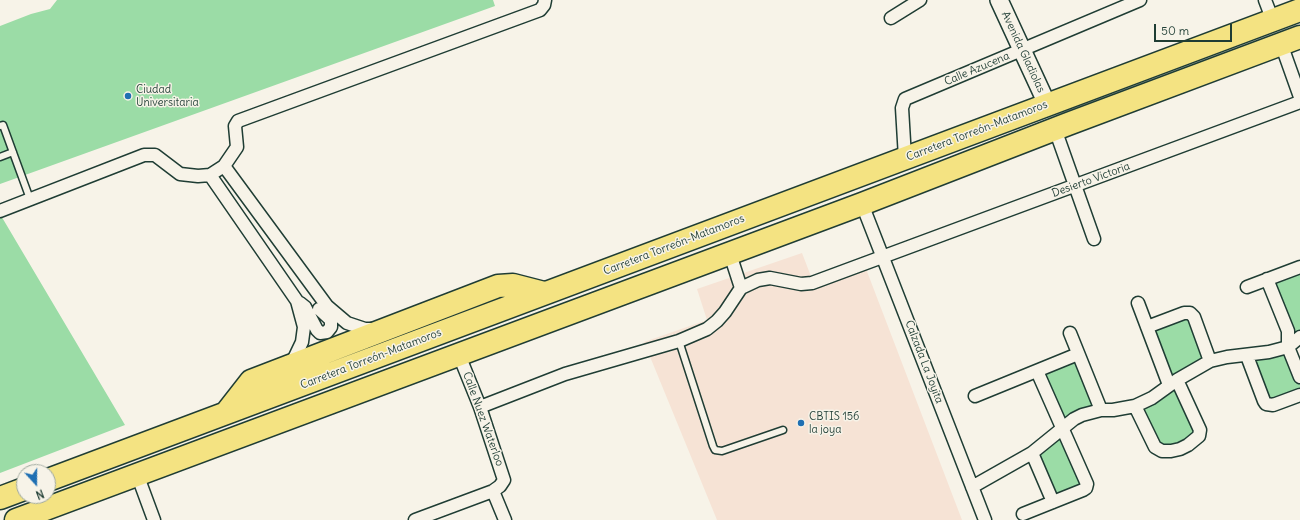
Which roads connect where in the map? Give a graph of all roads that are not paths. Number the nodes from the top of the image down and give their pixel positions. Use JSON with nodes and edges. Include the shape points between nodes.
{"nodes":[{"id":1,"x":545,"y":0,"type":"edge"},
{"id":2,"x":920,"y":0,"type":"edge"},
{"id":3,"x":999,"y":0,"type":"edge"},
{"id":4,"x":1140,"y":0,"type":"edge"},
{"id":5,"x":1265,"y":0,"type":"edge"},
{"id":6,"x":1290,"y":15,"type":"edge"},
{"id":7,"x":891,"y":18,"type":"dead end"},
{"id":8,"x":1300,"y":37,"type":"edge"},
{"id":9,"x":1292,"y":49,"type":"edge"},
{"id":10,"x":1022,"y":50,"type":"junction"},
{"id":11,"x":1300,"y":97,"type":"edge"},
{"id":12,"x":1300,"y":102,"type":"edge"},
{"id":13,"x":1042,"y":106,"type":"junction"},
{"id":14,"x":2,"y":125,"type":"edge"},
{"id":15,"x":1062,"y":127,"type":"junction"},
{"id":16,"x":13,"y":152,"type":"junction"},
{"id":17,"x":0,"y":157,"type":"edge"},
{"id":18,"x":905,"y":158,"type":"junction"},
{"id":19,"x":224,"y":166,"type":"junction"},
{"id":20,"x":210,"y":175,"type":"junction"},
{"id":21,"x":1075,"y":186,"type":"junction"},
{"id":22,"x":30,"y":199,"type":"junction"},
{"id":23,"x":862,"y":204,"type":"junction"},
{"id":24,"x":0,"y":211,"type":"edge"},
{"id":25,"x":1094,"y":239,"type":"dead end"},
{"id":26,"x":730,"y":254,"type":"junction"},
{"id":27,"x":883,"y":258,"type":"junction"},
{"id":28,"x":1300,"y":267,"type":"edge"},
{"id":29,"x":1267,"y":279,"type":"junction"},
{"id":30,"x":313,"y":286,"type":"junction"},
{"id":31,"x":1247,"y":287,"type":"dead end"},
{"id":32,"x":741,"y":288,"type":"junction"},
{"id":33,"x":544,"y":293,"type":"junction"},
{"id":34,"x":297,"y":301,"type":"junction"},
{"id":35,"x":1138,"y":303,"type":"dead end"},
{"id":36,"x":1147,"y":327,"type":"junction"},
{"id":37,"x":387,"y":329,"type":"junction"},
{"id":38,"x":1070,"y":333,"type":"dead end"},
{"id":39,"x":1300,"y":337,"type":"edge"},
{"id":40,"x":679,"y":341,"type":"junction"},
{"id":41,"x":1288,"y":347,"type":"junction"},
{"id":42,"x":459,"y":355,"type":"junction"},
{"id":43,"x":1074,"y":356,"type":"junction"},
{"id":44,"x":1247,"y":356,"type":"junction"},
{"id":45,"x":1210,"y":361,"type":"junction"},
{"id":46,"x":290,"y":366,"type":"junction"},
{"id":47,"x":1037,"y":371,"type":"junction"},
{"id":48,"x":1300,"y":377,"type":"edge"},
{"id":49,"x":1173,"y":383,"type":"junction"},
{"id":50,"x":1300,"y":395,"type":"edge"},
{"id":51,"x":975,"y":396,"type":"dead end"},
{"id":52,"x":1135,"y":406,"type":"junction"},
{"id":53,"x":480,"y":407,"type":"junction"},
{"id":54,"x":1101,"y":410,"type":"junction"},
{"id":55,"x":226,"y":414,"type":"junction"},
{"id":56,"x":1062,"y":428,"type":"junction"},
{"id":57,"x":783,"y":430,"type":"dead end"},
{"id":58,"x":1032,"y":453,"type":"junction"},
{"id":59,"x":137,"y":474,"type":"junction"},
{"id":60,"x":56,"y":477,"type":"edge"},
{"id":61,"x":972,"y":487,"type":"junction"},
{"id":62,"x":16,"y":492,"type":"edge"},
{"id":63,"x":493,"y":492,"type":"junction"},
{"id":64,"x":0,"y":498,"type":"edge"},
{"id":65,"x":1053,"y":502,"type":"junction"},
{"id":66,"x":1022,"y":514,"type":"dead end"},
{"id":67,"x":422,"y":519,"type":"edge"},
{"id":68,"x":16,"y":520,"type":"edge"},
{"id":69,"x":154,"y":520,"type":"edge"},
{"id":70,"x":505,"y":520,"type":"edge"},
{"id":71,"x":985,"y":520,"type":"edge"}],
"edges":[{"from":1,"to":19,"type":"street","via":[[540,10],[238,121],[234,126],[237,147]]},
{"from":2,"to":7,"type":"street"},
{"from":3,"to":10,"type":"street","name":"Avenida Gladiolas"},
{"from":4,"to":10,"type":"street","name":"Calle Azucena"},
{"from":5,"to":6,"type":"street"},
{"from":6,"to":13,"type":"highway","name":"Carretera Torreón-Matamoros"},
{"from":8,"to":15,"type":"highway"},
{"from":9,"to":11,"type":"street"},
{"from":9,"to":15,"type":"highway","via":[[1143,105]]},
{"from":10,"to":13,"type":"street","name":"Avenida Gladiolas"},
{"from":10,"to":18,"type":"street","name":"Calle Azucena","via":[[903,101]]},
{"from":12,"to":21,"type":"street","name":"Desierto Victoria"},
{"from":13,"to":18,"type":"highway","name":"Carretera Torreón-Matamoros"},
{"from":13,"to":23,"type":"highway","via":[[1009,126],[871,185]]},
{"from":14,"to":16,"type":"lane"},
{"from":15,"to":21,"type":"street"},
{"from":15,"to":23,"type":"highway"},
{"from":16,"to":17,"type":"lane"},
{"from":16,"to":22,"type":"lane"},
{"from":18,"to":33,"type":"highway","name":"Carretera Torreón-Matamoros"},
{"from":19,"to":20,"type":"street"},
{"from":19,"to":30,"type":"street"},
{"from":20,"to":22,"type":"street","via":[[180,174],[155,155],[144,155]]},
{"from":20,"to":34,"type":"street"},
{"from":21,"to":25,"type":"street"},
{"from":21,"to":27,"type":"street","name":"Desierto Victoria"},
{"from":22,"to":24,"type":"street"},
{"from":23,"to":26,"type":"highway"},
{"from":23,"to":27,"type":"street","name":"Calzada La Joyita"},
{"from":26,"to":32,"type":"street"},
{"from":26,"to":42,"type":"highway"},
{"from":27,"to":32,"type":"street","name":"Desierto Victoria","via":[[812,283],[801,284],[770,278],[758,280]]},
{"from":27,"to":61,"type":"street","name":"Calzada La Joyita"},
{"from":28,"to":29,"type":"street"},
{"from":29,"to":31,"type":"street"},
{"from":29,"to":41,"type":"street","via":[[1288,331]]},
{"from":30,"to":34,"type":"street","via":[[314,300],[319,309],[331,320],[331,327],[327,332],[320,333],[317,330],[306,308]]},
{"from":30,"to":37,"type":"street","via":[[327,306],[347,323],[365,329]]},
{"from":32,"to":40,"type":"street","via":[[717,320],[707,328]]},
{"from":33,"to":37,"type":"highway","via":[[513,285],[498,286]]},
{"from":33,"to":55,"type":"highway","name":"Carretera Torreón-Matamoros"},
{"from":34,"to":46,"type":"street","via":[[304,327],[302,342]]},
{"from":35,"to":36,"type":"street"},
{"from":36,"to":45,"type":"street","via":[[1190,313],[1194,317]]},
{"from":36,"to":49,"type":"street"},
{"from":37,"to":46,"type":"highway"},
{"from":38,"to":43,"type":"street"},
{"from":39,"to":41,"type":"street"},
{"from":40,"to":53,"type":"street","via":[[565,374]]},
{"from":40,"to":57,"type":"lane","via":[[716,450],[722,451]]},
{"from":41,"to":44,"type":"street"},
{"from":41,"to":48,"type":"street"},
{"from":42,"to":53,"type":"street","name":"Calle Nuez Waterloo"},
{"from":42,"to":59,"type":"highway"},
{"from":43,"to":47,"type":"street"},
{"from":43,"to":54,"type":"street"},
{"from":44,"to":45,"type":"street"},
{"from":44,"to":50,"type":"street","via":[[1266,404],[1273,405]]},
{"from":45,"to":49,"type":"street"},
{"from":46,"to":55,"type":"highway","via":[[251,381]]},
{"from":47,"to":51,"type":"street"},
{"from":47,"to":56,"type":"street"},
{"from":49,"to":52,"type":"street"},
{"from":49,"to":52,"type":"street","via":[[1200,430],[1199,436],[1188,445],[1171,451],[1162,451],[1155,447]]},
{"from":52,"to":54,"type":"street"},
{"from":53,"to":63,"type":"street","name":"Calle Nuez Waterloo","via":[[504,478],[503,483]]},
{"from":54,"to":56,"type":"street","via":[[1082,415]]},
{"from":55,"to":60,"type":"highway","name":"Carretera Torreón-Matamoros"},
{"from":56,"to":58,"type":"street"},
{"from":56,"to":65,"type":"street","via":[[1087,480],[1087,486]]},
{"from":58,"to":61,"type":"street"},
{"from":58,"to":65,"type":"street"},
{"from":59,"to":68,"type":"highway"},
{"from":59,"to":69,"type":"street"},
{"from":61,"to":71,"type":"street","name":"Calzada La Joyita"},
{"from":62,"to":64,"type":"highway"},
{"from":63,"to":67,"type":"street"},
{"from":63,"to":70,"type":"street"},
{"from":65,"to":66,"type":"street"}]}
